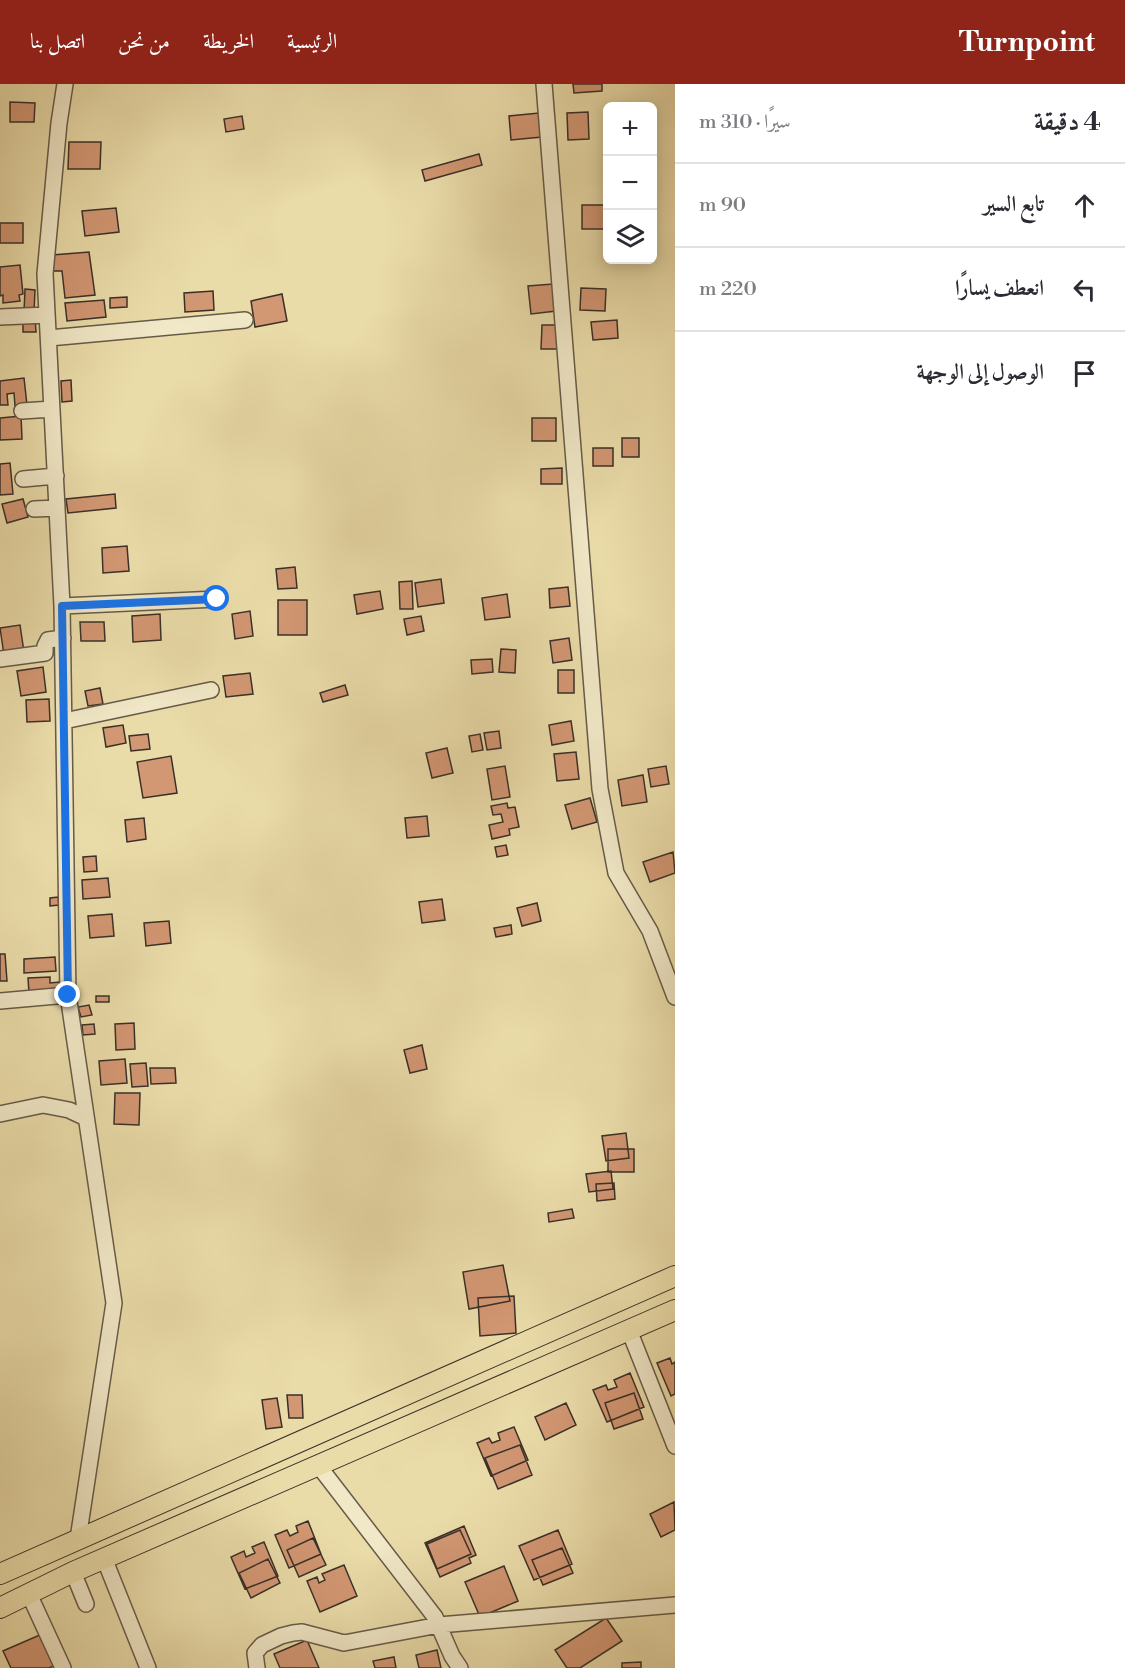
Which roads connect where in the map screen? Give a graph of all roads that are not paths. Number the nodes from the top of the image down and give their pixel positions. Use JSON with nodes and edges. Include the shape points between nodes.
{"nodes":[{"id":1,"x":65,"y":84,"type":"edge"},
{"id":2,"x":544,"y":84,"type":"edge"},
{"id":3,"x":47,"y":315,"type":"junction"},
{"id":4,"x":0,"y":317,"type":"edge"},
{"id":5,"x":245,"y":320,"type":"dead end"},
{"id":6,"x":49,"y":338,"type":"junction"},
{"id":7,"x":52,"y":409,"type":"junction"},
{"id":8,"x":22,"y":411,"type":"dead end"},
{"id":9,"x":56,"y":476,"type":"junction"},
{"id":10,"x":22,"y":479,"type":"dead end"},
{"id":11,"x":57,"y":508,"type":"junction"},
{"id":12,"x":34,"y":509,"type":"dead end"},
{"id":13,"x":217,"y":599,"type":"dead end"},
{"id":14,"x":62,"y":606,"type":"junction"},
{"id":15,"x":63,"y":638,"type":"junction"},
{"id":16,"x":0,"y":659,"type":"edge"},
{"id":17,"x":211,"y":690,"type":"dead end"},
{"id":18,"x":64,"y":721,"type":"junction"},
{"id":19,"x":68,"y":995,"type":"junction"},
{"id":20,"x":675,"y":997,"type":"edge"},
{"id":21,"x":0,"y":1001,"type":"edge"},
{"id":22,"x":0,"y":1114,"type":"edge"},
{"id":23,"x":86,"y":1118,"type":"junction"},
{"id":24,"x":675,"y":1276,"type":"edge"},
{"id":25,"x":675,"y":1310,"type":"edge"},
{"id":26,"x":629,"y":1330,"type":"junction"},
{"id":27,"x":675,"y":1446,"type":"edge"},
{"id":28,"x":318,"y":1466,"type":"junction"},
{"id":29,"x":78,"y":1539,"type":"junction"},
{"id":30,"x":104,"y":1558,"type":"junction"},
{"id":31,"x":73,"y":1572,"type":"junction"},
{"id":32,"x":0,"y":1574,"type":"edge"},
{"id":33,"x":29,"y":1594,"type":"junction"},
{"id":34,"x":86,"y":1604,"type":"dead end"},
{"id":35,"x":675,"y":1605,"type":"edge"},
{"id":36,"x":0,"y":1608,"type":"edge"},
{"id":37,"x":439,"y":1624,"type":"junction"},
{"id":38,"x":63,"y":1668,"type":"edge"},
{"id":39,"x":148,"y":1668,"type":"edge"},
{"id":40,"x":257,"y":1668,"type":"edge"},
{"id":41,"x":460,"y":1668,"type":"edge"}],
"edges":[{"from":1,"to":3,"type":"street","via":[[49,218]]},
{"from":2,"to":20,"type":"street","via":[[600,789],[616,873],[650,931]]},
{"from":3,"to":4,"type":"street"},
{"from":3,"to":6,"type":"street"},
{"from":5,"to":6,"type":"street"},
{"from":6,"to":7,"type":"street"},
{"from":7,"to":8,"type":"street"},
{"from":7,"to":9,"type":"street"},
{"from":9,"to":10,"type":"street"},
{"from":9,"to":11,"type":"street"},
{"from":11,"to":12,"type":"street"},
{"from":11,"to":14,"type":"street"},
{"from":13,"to":14,"type":"street"},
{"from":14,"to":15,"type":"street"},
{"from":15,"to":16,"type":"street","via":[[48,640],[45,653]]},
{"from":15,"to":18,"type":"street"},
{"from":17,"to":18,"type":"street"},
{"from":18,"to":19,"type":"street"},
{"from":19,"to":21,"type":"street"},
{"from":19,"to":23,"type":"street"},
{"from":22,"to":23,"type":"street","via":[[44,1105]]},
{"from":23,"to":29,"type":"street","via":[[114,1304]]},
{"from":24,"to":29,"type":"main road"},
{"from":25,"to":26,"type":"main road"},
{"from":26,"to":27,"type":"street"},
{"from":26,"to":28,"type":"main road"},
{"from":28,"to":30,"type":"main road"},
{"from":28,"to":37,"type":"street"},
{"from":29,"to":32,"type":"main road"},
{"from":30,"to":31,"type":"main road"},
{"from":30,"to":39,"type":"street"},
{"from":31,"to":33,"type":"main road"},
{"from":31,"to":34,"type":"street"},
{"from":33,"to":36,"type":"main road"},
{"from":33,"to":38,"type":"street"},
{"from":35,"to":37,"type":"street"},
{"from":37,"to":40,"type":"street","via":[[345,1643],[302,1632],[287,1634],[261,1645],[255,1653]]},
{"from":37,"to":41,"type":"street"}]}
